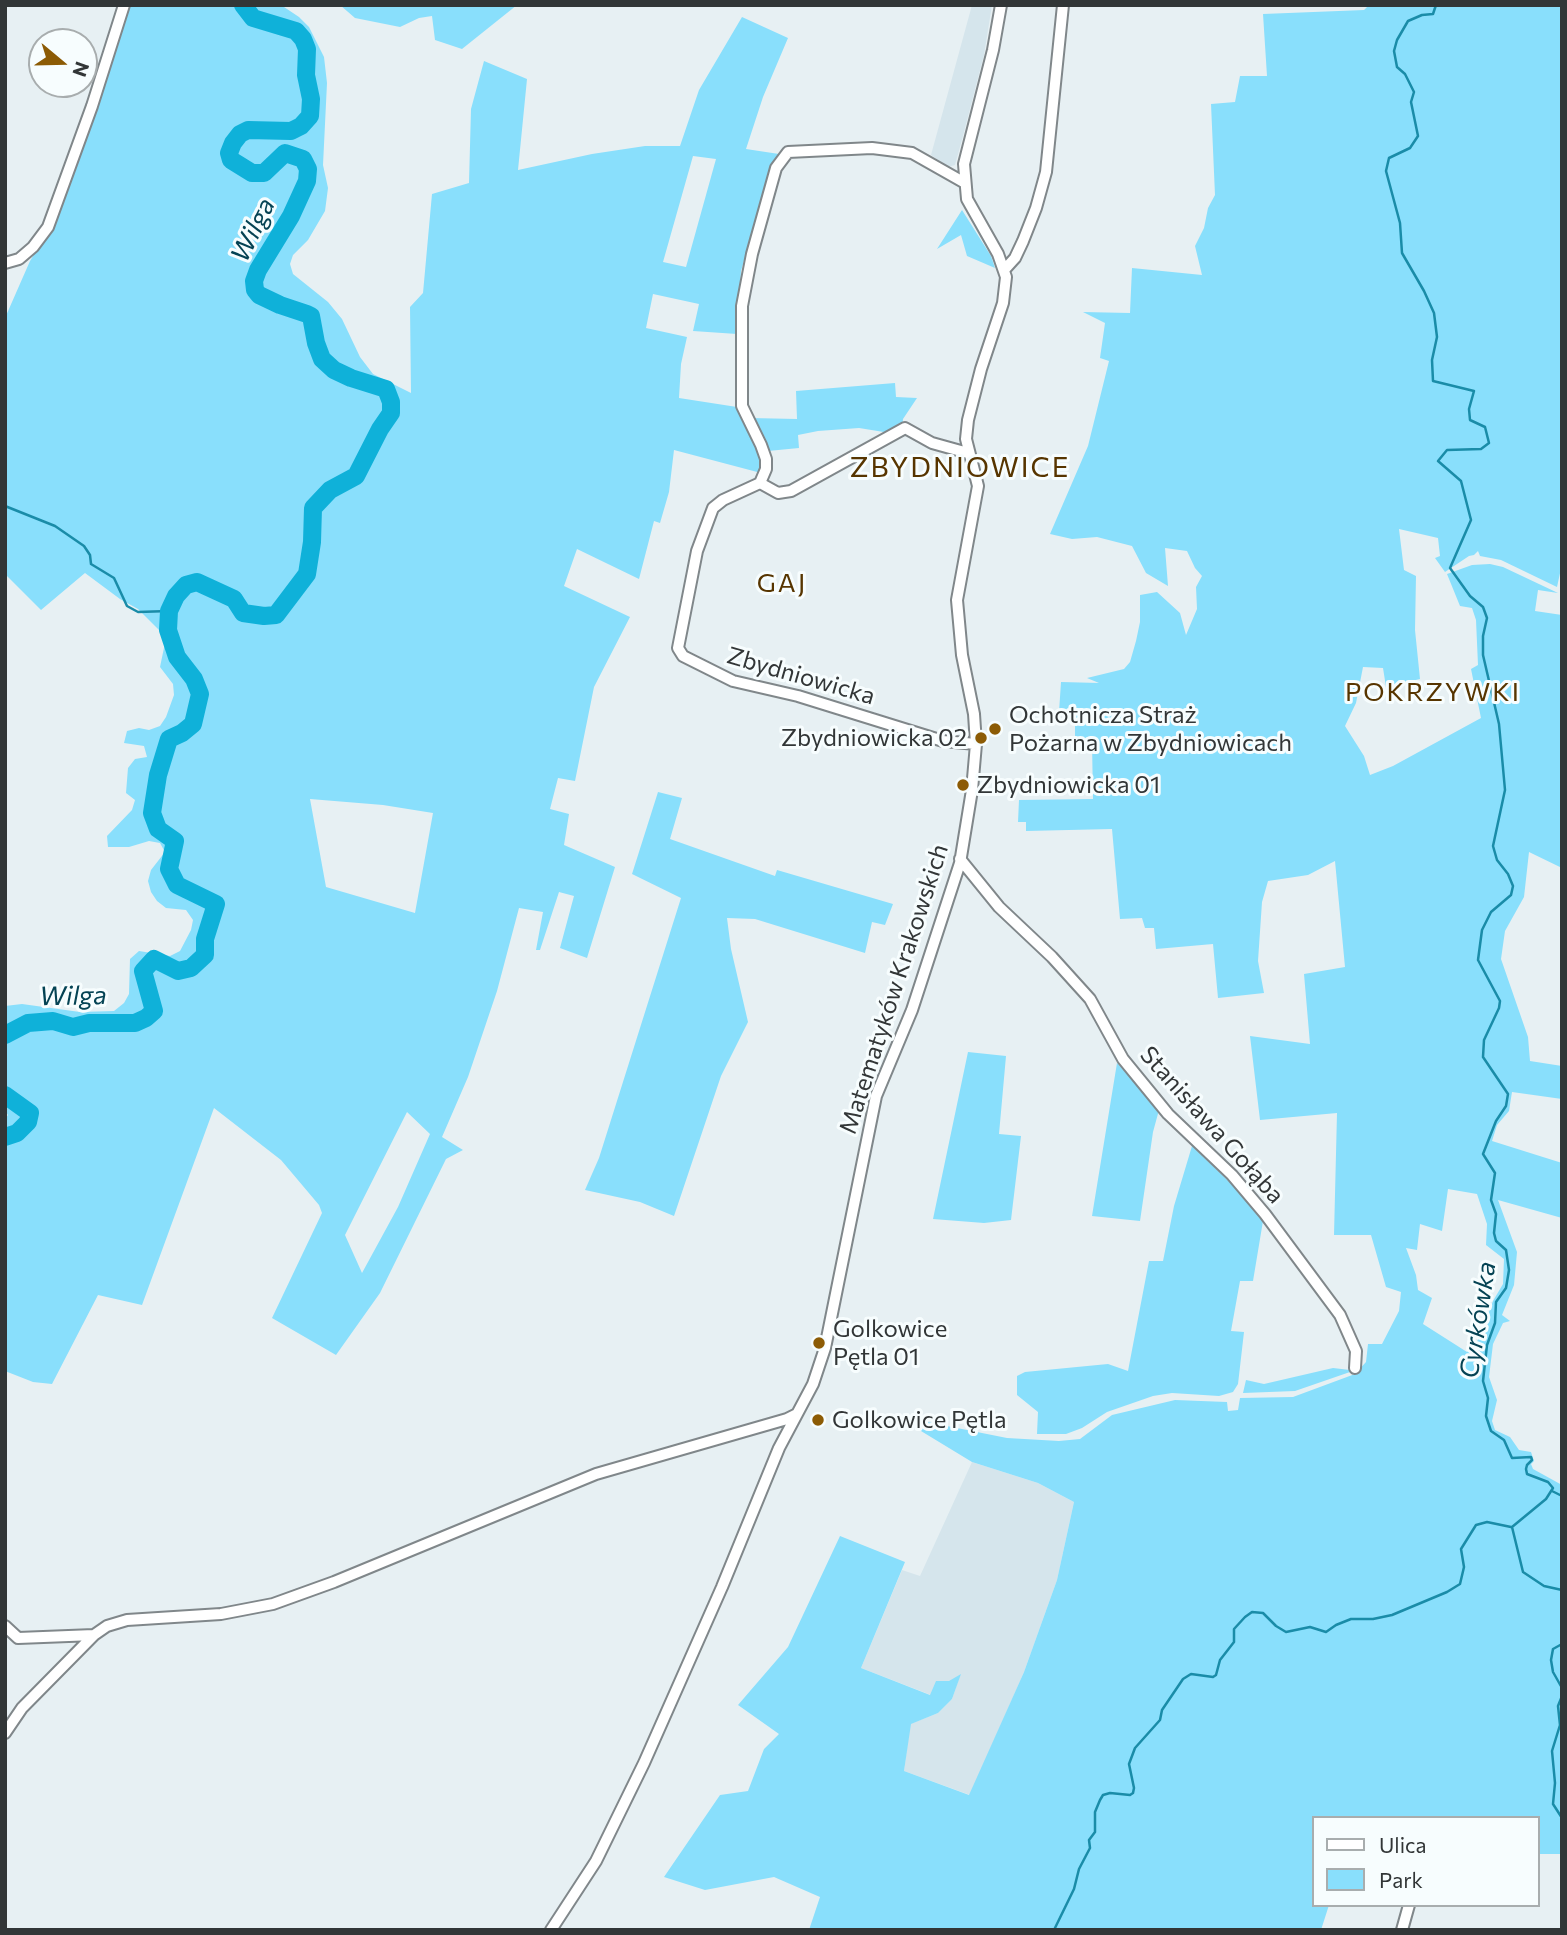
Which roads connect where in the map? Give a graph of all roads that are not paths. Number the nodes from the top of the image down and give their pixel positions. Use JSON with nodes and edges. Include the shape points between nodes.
{"nodes":[{"id":1,"x":124,"y":5,"type":"edge"},
{"id":2,"x":1001,"y":5,"type":"edge"},
{"id":3,"x":1063,"y":5,"type":"edge"},
{"id":4,"x":965,"y":183,"type":"junction"},
{"id":5,"x":5,"y":263,"type":"edge"},
{"id":6,"x":1005,"y":268,"type":"junction"},
{"id":7,"x":968,"y":453,"type":"junction"},
{"id":8,"x":760,"y":483,"type":"junction"},
{"id":9,"x":976,"y":744,"type":"junction"},
{"id":10,"x":960,"y":859,"type":"junction"},
{"id":11,"x":1355,"y":1368,"type":"dead end"},
{"id":12,"x":797,"y":1414,"type":"junction"},
{"id":13,"x":5,"y":1626,"type":"edge"},
{"id":14,"x":94,"y":1635,"type":"junction"},
{"id":15,"x":5,"y":1733,"type":"edge"},
{"id":16,"x":1408,"y":1907,"type":"edge"},
{"id":17,"x":551,"y":1930,"type":"edge"},
{"id":18,"x":1402,"y":1930,"type":"edge"}],
"edges":[{"from":1,"to":5,"type":"street","via":[[48,227],[19,259]]},
{"from":2,"to":4,"type":"street","via":[[964,164]]},
{"from":3,"to":6,"type":"street","via":[[1046,172],[1023,241]]},
{"from":4,"to":6,"type":"street","via":[[967,199]]},
{"from":4,"to":8,"type":"street","via":[[912,153],[872,148],[784,155],[751,254],[742,306],[743,406],[766,459]]},
{"from":6,"to":7,"type":"street","name":"Matematyków Krakowskich","via":[[1003,303],[968,420]]},
{"from":7,"to":8,"type":"street","via":[[932,443],[905,428],[791,491],[778,493]]},
{"from":7,"to":9,"type":"street","name":"Matematyków Krakowskich","via":[[978,485],[957,600]]},
{"from":8,"to":9,"type":"street","name":"Zbydniowicka","via":[[713,508],[697,551],[678,648],[683,656],[733,681],[943,741]]},
{"from":9,"to":10,"type":"street","name":"Matematyków Krakowskich"},
{"from":10,"to":11,"type":"street","name":"Stanisława Gołąba","via":[[999,907],[1090,999],[1116,1048],[1142,1083],[1265,1214],[1340,1315],[1356,1351]]},
{"from":10,"to":12,"type":"street","name":"Matematyków Krakowskich","via":[[912,1010],[876,1096],[825,1348]]},
{"from":12,"to":14,"type":"street","via":[[596,1474],[273,1604],[221,1614],[127,1620]]},
{"from":12,"to":17,"type":"street","name":"Matematyków Krakowskich","via":[[645,1763],[596,1861]]},
{"from":13,"to":14,"type":"street","via":[[18,1639]]},
{"from":14,"to":15,"type":"street","via":[[22,1708]]},
{"from":16,"to":18,"type":"street"}]}
